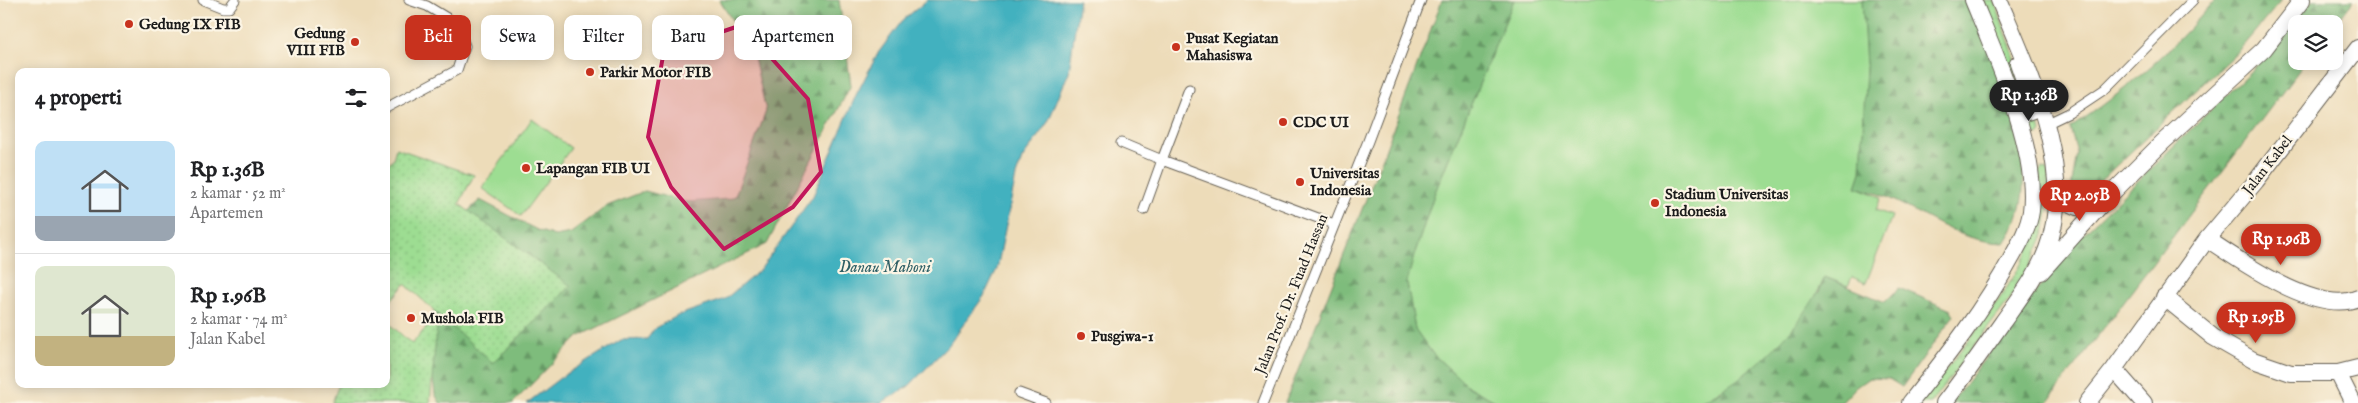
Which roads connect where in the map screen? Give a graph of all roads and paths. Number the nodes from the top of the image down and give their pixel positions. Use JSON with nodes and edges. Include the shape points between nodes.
{"nodes":[{"id":1,"x":203,"y":0,"type":"edge"},
{"id":2,"x":235,"y":0,"type":"edge"},
{"id":3,"x":409,"y":0,"type":"edge"},
{"id":4,"x":1421,"y":0,"type":"edge"},
{"id":5,"x":1973,"y":0,"type":"edge"},
{"id":6,"x":1999,"y":0,"type":"edge"},
{"id":7,"x":2193,"y":0,"type":"edge"},
{"id":8,"x":2302,"y":0,"type":"edge"},
{"id":9,"x":2358,"y":48,"type":"edge"},
{"id":10,"x":2025,"y":60,"type":"junction"},
{"id":11,"x":1189,"y":89,"type":"dead end"},
{"id":12,"x":390,"y":106,"type":"edge"},
{"id":13,"x":2018,"y":117,"type":"junction"},
{"id":14,"x":2046,"y":124,"type":"junction"},
{"id":15,"x":1120,"y":143,"type":"dead end"},
{"id":16,"x":1162,"y":160,"type":"junction"},
{"id":17,"x":2057,"y":197,"type":"junction"},
{"id":18,"x":2107,"y":198,"type":"junction"},
{"id":19,"x":1144,"y":210,"type":"dead end"},
{"id":20,"x":1334,"y":224,"type":"junction"},
{"id":21,"x":2207,"y":239,"type":"junction"},
{"id":22,"x":2031,"y":283,"type":"junction"},
{"id":23,"x":2164,"y":297,"type":"junction"},
{"id":24,"x":2358,"y":298,"type":"edge"},
{"id":25,"x":2358,"y":368,"type":"edge"},
{"id":26,"x":2114,"y":369,"type":"junction"},
{"id":27,"x":2338,"y":373,"type":"junction"},
{"id":28,"x":1020,"y":393,"type":"dead end"},
{"id":29,"x":1046,"y":403,"type":"edge"},
{"id":30,"x":1263,"y":403,"type":"edge"},
{"id":31,"x":1910,"y":403,"type":"edge"},
{"id":32,"x":1944,"y":403,"type":"edge"},
{"id":33,"x":2087,"y":403,"type":"edge"},
{"id":34,"x":2144,"y":403,"type":"edge"},
{"id":35,"x":2352,"y":403,"type":"edge"}],
"edges":[{"from":1,"to":2,"type":"lane","via":[[229,8]]},
{"from":3,"to":12,"type":"lane","via":[[427,6],[457,24],[465,46],[457,70]]},
{"from":4,"to":20,"type":"lane","name":"Jalan Prof. Dr. Fuad Hassan"},
{"from":5,"to":13,"type":"street"},
{"from":6,"to":10,"type":"street"},
{"from":7,"to":14,"type":"lane","via":[[2105,88],[2069,113]]},
{"from":8,"to":18,"type":"street","via":[[2264,49],[2162,142]]},
{"from":9,"to":21,"type":"street","name":"Jalan Kabel"},
{"from":10,"to":13,"type":"street","via":[[2016,63],[2033,112]]},
{"from":10,"to":14,"type":"street"},
{"from":11,"to":16,"type":"lane"},
{"from":13,"to":31,"type":"street","via":[[2031,185],[2031,212],[2022,240],[1990,297]]},
{"from":14,"to":17,"type":"street"},
{"from":15,"to":16,"type":"lane"},
{"from":16,"to":19,"type":"lane"},
{"from":16,"to":20,"type":"lane"},
{"from":17,"to":18,"type":"street","via":[[2078,207]]},
{"from":17,"to":22,"type":"street","via":[[2047,248]]},
{"from":18,"to":22,"type":"street"},
{"from":20,"to":30,"type":"lane","name":"Jalan Prof. Dr. Fuad Hassan"},
{"from":21,"to":23,"type":"street","name":"Jalan Kabel"},
{"from":21,"to":24,"type":"street","via":[[2254,271],[2319,300],[2346,303]]},
{"from":22,"to":32,"type":"street"},
{"from":23,"to":26,"type":"street","name":"Jalan Kabel"},
{"from":23,"to":27,"type":"street","via":[[2212,337],[2253,360],[2291,373]]},
{"from":25,"to":27,"type":"street"},
{"from":26,"to":33,"type":"street","name":"Jalan Kabel"},
{"from":26,"to":34,"type":"street"},
{"from":27,"to":35,"type":"street"},
{"from":28,"to":29,"type":"lane"}]}
